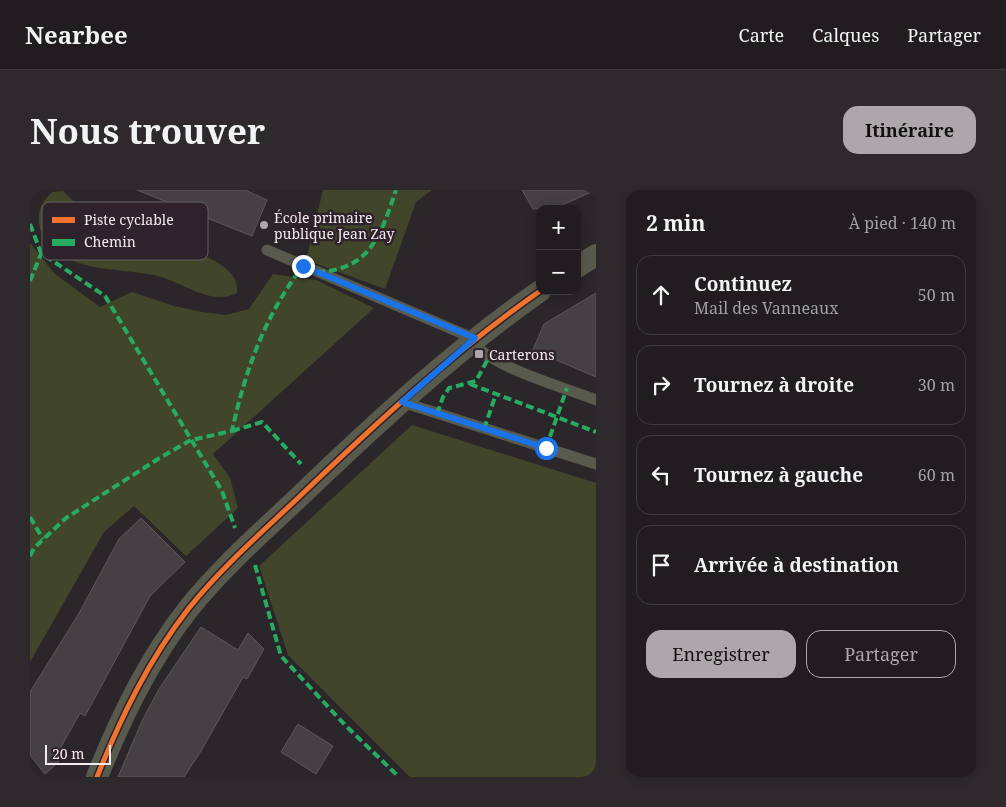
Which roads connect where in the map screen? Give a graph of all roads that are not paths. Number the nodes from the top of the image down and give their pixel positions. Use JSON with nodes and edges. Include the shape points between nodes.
{"nodes":[{"id":1,"x":267,"y":250,"type":"dead end"},
{"id":2,"x":596,"y":255,"type":"edge"},
{"id":3,"x":581,"y":264,"type":"edge"},
{"id":4,"x":536,"y":294,"type":"edge"},
{"id":5,"x":473,"y":341,"type":"junction"},
{"id":6,"x":596,"y":400,"type":"edge"},
{"id":7,"x":402,"y":402,"type":"junction"},
{"id":8,"x":596,"y":464,"type":"edge"},
{"id":9,"x":98,"y":777,"type":"edge"}],
"edges":[{"from":1,"to":5,"type":"lane"},
{"from":2,"to":3,"type":"street"},
{"from":4,"to":5,"type":"street"},
{"from":5,"to":6,"type":"lane","via":[[484,354],[504,364]]},
{"from":5,"to":7,"type":"street"},
{"from":7,"to":8,"type":"lane"},
{"from":7,"to":9,"type":"street","via":[[242,551],[189,607],[150,664],[117,727]]}]}
